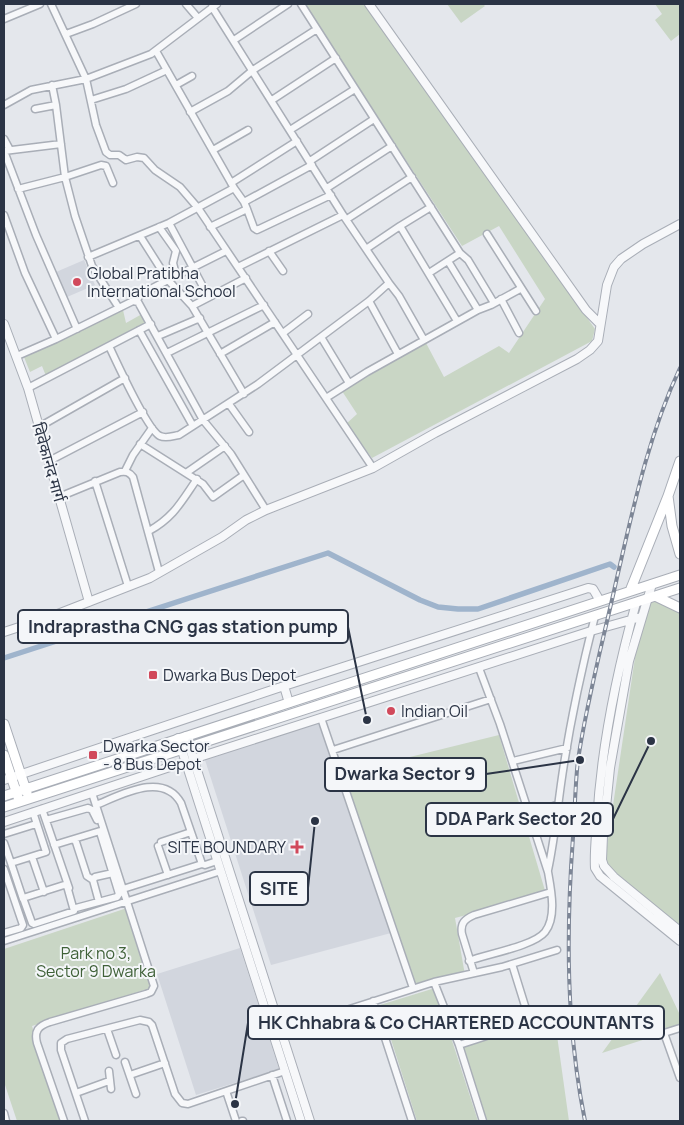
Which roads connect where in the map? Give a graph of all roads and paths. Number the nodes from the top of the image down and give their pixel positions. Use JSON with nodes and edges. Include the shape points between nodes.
{"nodes":[{"id":1,"x":40,"y":4,"type":"edge"},
{"id":2,"x":51,"y":4,"type":"edge"},
{"id":3,"x":136,"y":4,"type":"edge"},
{"id":4,"x":186,"y":4,"type":"edge"},
{"id":5,"x":288,"y":4,"type":"edge"},
{"id":6,"x":301,"y":4,"type":"edge"},
{"id":7,"x":369,"y":4,"type":"edge"},
{"id":8,"x":215,"y":5,"type":"edge"},
{"id":9,"x":198,"y":18,"type":"junction"},
{"id":10,"x":4,"y":19,"type":"edge"},
{"id":11,"x":317,"y":29,"type":"junction"},
{"id":12,"x":66,"y":34,"type":"junction"},
{"id":13,"x":234,"y":40,"type":"junction"},
{"id":14,"x":156,"y":51,"type":"junction"},
{"id":15,"x":336,"y":58,"type":"junction"},
{"id":16,"x":167,"y":70,"type":"junction"},
{"id":17,"x":253,"y":70,"type":"junction"},
{"id":18,"x":192,"y":76,"type":"dead end"},
{"id":19,"x":86,"y":79,"type":"junction"},
{"id":20,"x":52,"y":85,"type":"junction"},
{"id":21,"x":176,"y":85,"type":"junction"},
{"id":22,"x":355,"y":89,"type":"junction"},
{"id":23,"x":91,"y":100,"type":"junction"},
{"id":24,"x":272,"y":100,"type":"junction"},
{"id":25,"x":4,"y":104,"type":"edge"},
{"id":26,"x":56,"y":105,"type":"junction"},
{"id":27,"x":35,"y":109,"type":"dead end"},
{"id":28,"x":190,"y":112,"type":"junction"},
{"id":29,"x":374,"y":119,"type":"junction"},
{"id":30,"x":248,"y":130,"type":"dead end"},
{"id":31,"x":290,"y":130,"type":"junction"},
{"id":32,"x":4,"y":139,"type":"edge"},
{"id":33,"x":297,"y":141,"type":"junction"},
{"id":34,"x":61,"y":144,"type":"junction"},
{"id":35,"x":392,"y":146,"type":"junction"},
{"id":36,"x":10,"y":150,"type":"junction"},
{"id":37,"x":213,"y":150,"type":"junction"},
{"id":38,"x":311,"y":163,"type":"junction"},
{"id":39,"x":7,"y":168,"type":"edge"},
{"id":40,"x":65,"y":177,"type":"junction"},
{"id":41,"x":412,"y":177,"type":"junction"},
{"id":42,"x":113,"y":183,"type":"dead end"},
{"id":43,"x":232,"y":185,"type":"junction"},
{"id":44,"x":326,"y":188,"type":"junction"},
{"id":45,"x":18,"y":189,"type":"junction"},
{"id":46,"x":331,"y":195,"type":"junction"},
{"id":47,"x":244,"y":202,"type":"junction"},
{"id":48,"x":431,"y":207,"type":"junction"},
{"id":49,"x":198,"y":208,"type":"junction"},
{"id":50,"x":247,"y":209,"type":"junction"},
{"id":51,"x":4,"y":214,"type":"edge"},
{"id":52,"x":345,"y":217,"type":"junction"},
{"id":53,"x":169,"y":223,"type":"junction"},
{"id":54,"x":680,"y":224,"type":"edge"},
{"id":55,"x":400,"y":226,"type":"junction"},
{"id":56,"x":159,"y":227,"type":"junction"},
{"id":57,"x":210,"y":227,"type":"junction"},
{"id":58,"x":488,"y":234,"type":"dead end"},
{"id":59,"x":140,"y":236,"type":"junction"},
{"id":60,"x":366,"y":249,"type":"junction"},
{"id":61,"x":226,"y":251,"type":"junction"},
{"id":62,"x":269,"y":251,"type":"junction"},
{"id":63,"x":460,"y":253,"type":"junction"},
{"id":64,"x":88,"y":257,"type":"junction"},
{"id":65,"x":174,"y":258,"type":"junction"},
{"id":66,"x":448,"y":261,"type":"junction"},
{"id":67,"x":160,"y":267,"type":"junction"},
{"id":68,"x":193,"y":267,"type":"junction"},
{"id":69,"x":238,"y":267,"type":"junction"},
{"id":70,"x":283,"y":271,"type":"dead end"},
{"id":71,"x":429,"y":272,"type":"junction"},
{"id":72,"x":176,"y":276,"type":"junction"},
{"id":73,"x":246,"y":278,"type":"junction"},
{"id":74,"x":168,"y":280,"type":"junction"},
{"id":75,"x":389,"y":283,"type":"junction"},
{"id":76,"x":520,"y":289,"type":"junction"},
{"id":77,"x":208,"y":296,"type":"junction"},
{"id":78,"x":136,"y":301,"type":"junction"},
{"id":79,"x":369,"y":301,"type":"junction"},
{"id":80,"x":498,"y":301,"type":"junction"},
{"id":81,"x":264,"y":305,"type":"junction"},
{"id":82,"x":192,"y":306,"type":"junction"},
{"id":83,"x":119,"y":308,"type":"junction"},
{"id":84,"x":478,"y":310,"type":"junction"},
{"id":85,"x":536,"y":311,"type":"dead end"},
{"id":86,"x":308,"y":314,"type":"dead end"},
{"id":87,"x":200,"y":318,"type":"junction"},
{"id":88,"x":457,"y":321,"type":"junction"},
{"id":89,"x":275,"y":322,"type":"junction"},
{"id":90,"x":4,"y":324,"type":"edge"},
{"id":91,"x":151,"y":324,"type":"junction"},
{"id":92,"x":600,"y":324,"type":"junction"},
{"id":93,"x":77,"y":329,"type":"junction"},
{"id":94,"x":139,"y":330,"type":"junction"},
{"id":95,"x":207,"y":332,"type":"junction"},
{"id":96,"x":283,"y":333,"type":"junction"},
{"id":97,"x":519,"y":333,"type":"dead end"},
{"id":98,"x":158,"y":336,"type":"junction"},
{"id":99,"x":320,"y":337,"type":"junction"},
{"id":100,"x":56,"y":339,"type":"junction"},
{"id":101,"x":424,"y":340,"type":"junction"},
{"id":102,"x":109,"y":346,"type":"junction"},
{"id":103,"x":167,"y":352,"type":"junction"},
{"id":104,"x":220,"y":354,"type":"junction"},
{"id":105,"x":398,"y":354,"type":"junction"},
{"id":106,"x":297,"y":355,"type":"junction"},
{"id":107,"x":17,"y":356,"type":"junction"},
{"id":108,"x":125,"y":378,"type":"junction"},
{"id":109,"x":350,"y":383,"type":"junction"},
{"id":110,"x":28,"y":388,"type":"junction"},
{"id":111,"x":244,"y":394,"type":"junction"},
{"id":112,"x":326,"y":398,"type":"junction"},
{"id":113,"x":229,"y":404,"type":"junction"},
{"id":114,"x":143,"y":412,"type":"junction"},
{"id":115,"x":203,"y":420,"type":"junction"},
{"id":116,"x":39,"y":426,"type":"junction"},
{"id":117,"x":193,"y":426,"type":"junction"},
{"id":118,"x":152,"y":428,"type":"junction"},
{"id":119,"x":249,"y":432,"type":"dead end"},
{"id":120,"x":140,"y":444,"type":"junction"},
{"id":121,"x":225,"y":446,"type":"junction"},
{"id":122,"x":49,"y":461,"type":"junction"},
{"id":123,"x":680,"y":461,"type":"edge"},
{"id":124,"x":373,"y":468,"type":"junction"},
{"id":125,"x":125,"y":471,"type":"junction"},
{"id":126,"x":186,"y":473,"type":"junction"},
{"id":127,"x":244,"y":474,"type":"junction"},
{"id":128,"x":197,"y":479,"type":"junction"},
{"id":129,"x":95,"y":481,"type":"junction"},
{"id":130,"x":668,"y":496,"type":"junction"},
{"id":131,"x":59,"y":497,"type":"junction"},
{"id":132,"x":266,"y":510,"type":"junction"},
{"id":133,"x":149,"y":531,"type":"junction"},
{"id":134,"x":680,"y":554,"type":"edge"},
{"id":135,"x":159,"y":572,"type":"junction"},
{"id":136,"x":680,"y":575,"type":"edge"},
{"id":137,"x":652,"y":584,"type":"junction"},
{"id":138,"x":128,"y":586,"type":"junction"},
{"id":139,"x":680,"y":588,"type":"edge"},
{"id":140,"x":630,"y":592,"type":"junction"},
{"id":141,"x":651,"y":597,"type":"junction"},
{"id":142,"x":600,"y":601,"type":"junction"},
{"id":143,"x":89,"y":602,"type":"junction"},
{"id":144,"x":636,"y":603,"type":"junction"},
{"id":145,"x":680,"y":608,"type":"edge"},
{"id":146,"x":594,"y":616,"type":"junction"},
{"id":147,"x":641,"y":617,"type":"junction"},
{"id":148,"x":632,"y":618,"type":"junction"},
{"id":149,"x":591,"y":631,"type":"junction"},
{"id":150,"x":4,"y":632,"type":"edge"},
{"id":151,"x":479,"y":668,"type":"junction"},
{"id":152,"x":392,"y":681,"type":"junction"},
{"id":153,"x":284,"y":686,"type":"junction"},
{"id":154,"x":398,"y":694,"type":"junction"},
{"id":155,"x":491,"y":700,"type":"junction"},
{"id":156,"x":289,"y":703,"type":"junction"},
{"id":157,"x":321,"y":718,"type":"junction"},
{"id":158,"x":4,"y":724,"type":"edge"},
{"id":159,"x":182,"y":737,"type":"junction"},
{"id":160,"x":112,"y":744,"type":"junction"},
{"id":161,"x":185,"y":747,"type":"junction"},
{"id":162,"x":567,"y":748,"type":"junction"},
{"id":163,"x":333,"y":750,"type":"junction"},
{"id":164,"x":4,"y":755,"type":"edge"},
{"id":165,"x":118,"y":758,"type":"junction"},
{"id":166,"x":194,"y":759,"type":"junction"},
{"id":167,"x":185,"y":762,"type":"junction"},
{"id":168,"x":513,"y":762,"type":"junction"},
{"id":169,"x":151,"y":773,"type":"junction"},
{"id":170,"x":21,"y":775,"type":"junction"},
{"id":171,"x":7,"y":779,"type":"edge"},
{"id":172,"x":154,"y":786,"type":"junction"},
{"id":173,"x":16,"y":792,"type":"junction"},
{"id":174,"x":92,"y":792,"type":"junction"},
{"id":175,"x":27,"y":794,"type":"junction"},
{"id":176,"x":4,"y":796,"type":"edge"},
{"id":177,"x":19,"y":802,"type":"junction"},
{"id":178,"x":559,"y":804,"type":"junction"},
{"id":179,"x":96,"y":805,"type":"junction"},
{"id":180,"x":4,"y":807,"type":"edge"},
{"id":181,"x":42,"y":809,"type":"junction"},
{"id":182,"x":33,"y":812,"type":"junction"},
{"id":183,"x":529,"y":814,"type":"junction"},
{"id":184,"x":46,"y":820,"type":"junction"},
{"id":185,"x":4,"y":822,"type":"edge"},
{"id":186,"x":36,"y":824,"type":"junction"},
{"id":187,"x":100,"y":831,"type":"junction"},
{"id":188,"x":191,"y":832,"type":"junction"},
{"id":189,"x":4,"y":834,"type":"edge"},
{"id":190,"x":75,"y":839,"type":"junction"},
{"id":191,"x":4,"y":843,"type":"edge"},
{"id":192,"x":54,"y":845,"type":"junction"},
{"id":193,"x":32,"y":857,"type":"junction"},
{"id":194,"x":217,"y":861,"type":"junction"},
{"id":195,"x":11,"y":863,"type":"junction"},
{"id":196,"x":202,"y":864,"type":"junction"},
{"id":197,"x":4,"y":869,"type":"edge"},
{"id":198,"x":221,"y":871,"type":"junction"},
{"id":199,"x":548,"y":872,"type":"junction"},
{"id":200,"x":113,"y":873,"type":"junction"},
{"id":201,"x":166,"y":876,"type":"junction"},
{"id":202,"x":87,"y":878,"type":"junction"},
{"id":203,"x":5,"y":880,"type":"edge"},
{"id":204,"x":123,"y":889,"type":"junction"},
{"id":205,"x":44,"y":892,"type":"junction"},
{"id":206,"x":551,"y":892,"type":"junction"},
{"id":207,"x":22,"y":899,"type":"junction"},
{"id":208,"x":99,"y":902,"type":"junction"},
{"id":209,"x":127,"y":902,"type":"junction"},
{"id":210,"x":76,"y":908,"type":"junction"},
{"id":211,"x":78,"y":918,"type":"junction"},
{"id":212,"x":21,"y":928,"type":"junction"},
{"id":213,"x":680,"y":931,"type":"edge"},
{"id":214,"x":4,"y":933,"type":"edge"},
{"id":215,"x":24,"y":935,"type":"junction"},
{"id":216,"x":680,"y":941,"type":"edge"},
{"id":217,"x":4,"y":942,"type":"edge"},
{"id":218,"x":557,"y":950,"type":"dead end"},
{"id":219,"x":469,"y":960,"type":"junction"},
{"id":220,"x":512,"y":964,"type":"junction"},
{"id":221,"x":474,"y":973,"type":"junction"},
{"id":222,"x":434,"y":982,"type":"junction"},
{"id":223,"x":413,"y":988,"type":"junction"},
{"id":224,"x":373,"y":1001,"type":"junction"},
{"id":225,"x":554,"y":1014,"type":"dead end"},
{"id":226,"x":530,"y":1022,"type":"junction"},
{"id":227,"x":680,"y":1028,"type":"edge"},
{"id":228,"x":107,"y":1029,"type":"junction"},
{"id":229,"x":281,"y":1031,"type":"junction"},
{"id":230,"x":458,"y":1045,"type":"junction"},
{"id":231,"x":116,"y":1055,"type":"dead end"},
{"id":232,"x":125,"y":1062,"type":"dead end"},
{"id":233,"x":165,"y":1064,"type":"junction"},
{"id":234,"x":678,"y":1068,"type":"edge"},
{"id":235,"x":285,"y":1071,"type":"junction"},
{"id":236,"x":110,"y":1072,"type":"dead end"},
{"id":237,"x":272,"y":1075,"type":"junction"},
{"id":238,"x":130,"y":1076,"type":"junction"},
{"id":239,"x":680,"y":1078,"type":"edge"},
{"id":240,"x":109,"y":1081,"type":"junction"},
{"id":241,"x":111,"y":1089,"type":"dead end"},
{"id":242,"x":226,"y":1091,"type":"junction"},
{"id":243,"x":76,"y":1093,"type":"junction"},
{"id":244,"x":136,"y":1094,"type":"dead end"},
{"id":245,"x":4,"y":1113,"type":"edge"},
{"id":246,"x":6,"y":1121,"type":"edge"},
{"id":247,"x":64,"y":1121,"type":"edge"},
{"id":248,"x":85,"y":1121,"type":"edge"},
{"id":249,"x":236,"y":1121,"type":"edge"},
{"id":250,"x":286,"y":1121,"type":"edge"},
{"id":251,"x":301,"y":1121,"type":"edge"},
{"id":252,"x":310,"y":1121,"type":"edge"},
{"id":253,"x":412,"y":1121,"type":"edge"},
{"id":254,"x":483,"y":1121,"type":"edge"}],
"edges":[{"from":1,"to":10,"type":"street"},
{"from":2,"to":12,"type":"street"},
{"from":3,"to":12,"type":"street"},
{"from":4,"to":9,"type":"street"},
{"from":5,"to":13,"type":"street"},
{"from":6,"to":11,"type":"street"},
{"from":7,"to":92,"type":"street","via":[[586,310]]},
{"from":8,"to":9,"type":"street"},
{"from":8,"to":13,"type":"street"},
{"from":9,"to":14,"type":"street"},
{"from":11,"to":15,"type":"street"},
{"from":11,"to":17,"type":"street"},
{"from":12,"to":19,"type":"street"},
{"from":13,"to":17,"type":"street"},
{"from":14,"to":16,"type":"street"},
{"from":14,"to":19,"type":"street"},
{"from":15,"to":22,"type":"street"},
{"from":15,"to":24,"type":"street"},
{"from":16,"to":21,"type":"street"},
{"from":16,"to":23,"type":"street","via":[[126,89]]},
{"from":17,"to":24,"type":"street"},
{"from":17,"to":28,"type":"street","via":[[228,91]]},
{"from":18,"to":21,"type":"street"},
{"from":19,"to":20,"type":"street"},
{"from":19,"to":23,"type":"street"},
{"from":20,"to":25,"type":"street","via":[[31,90]]},
{"from":20,"to":26,"type":"street"},
{"from":21,"to":28,"type":"street"},
{"from":22,"to":29,"type":"street"},
{"from":22,"to":31,"type":"street"},
{"from":23,"to":49,"type":"street","via":[[96,125],[108,154],[126,160],[144,158]]},
{"from":24,"to":31,"type":"street"},
{"from":26,"to":27,"type":"street"},
{"from":26,"to":34,"type":"street"},
{"from":28,"to":37,"type":"street"},
{"from":29,"to":35,"type":"street"},
{"from":29,"to":38,"type":"street"},
{"from":30,"to":37,"type":"street"},
{"from":31,"to":33,"type":"street"},
{"from":32,"to":36,"type":"street"},
{"from":33,"to":38,"type":"street"},
{"from":33,"to":43,"type":"street"},
{"from":34,"to":36,"type":"street"},
{"from":34,"to":40,"type":"street"},
{"from":35,"to":41,"type":"street"},
{"from":35,"to":44,"type":"street"},
{"from":36,"to":39,"type":"street","via":[[4,151]]},
{"from":37,"to":43,"type":"street"},
{"from":38,"to":44,"type":"street"},
{"from":38,"to":47,"type":"street"},
{"from":39,"to":45,"type":"street"},
{"from":40,"to":42,"type":"street","via":[[103,165]]},
{"from":40,"to":45,"type":"street"},
{"from":40,"to":64,"type":"street"},
{"from":41,"to":48,"type":"street"},
{"from":41,"to":52,"type":"street"},
{"from":43,"to":47,"type":"street"},
{"from":43,"to":49,"type":"street"},
{"from":44,"to":46,"type":"street"},
{"from":45,"to":93,"type":"street"},
{"from":46,"to":50,"type":"street","via":[[257,230]]},
{"from":46,"to":52,"type":"street"},
{"from":47,"to":50,"type":"street"},
{"from":48,"to":55,"type":"street"},
{"from":48,"to":63,"type":"street"},
{"from":49,"to":53,"type":"street"},
{"from":49,"to":57,"type":"street"},
{"from":50,"to":57,"type":"street"},
{"from":51,"to":100,"type":"street","via":[[25,273]]},
{"from":52,"to":60,"type":"street"},
{"from":52,"to":62,"type":"street"},
{"from":53,"to":56,"type":"street"},
{"from":53,"to":68,"type":"street"},
{"from":54,"to":92,"type":"street","via":[[643,244],[614,267]]},
{"from":55,"to":60,"type":"street"},
{"from":55,"to":71,"type":"street"},
{"from":56,"to":59,"type":"street"},
{"from":56,"to":65,"type":"street","via":[[176,251]]},
{"from":57,"to":61,"type":"street"},
{"from":58,"to":76,"type":"street"},
{"from":59,"to":64,"type":"street"},
{"from":59,"to":67,"type":"street"},
{"from":60,"to":75,"type":"street"},
{"from":61,"to":68,"type":"street"},
{"from":61,"to":69,"type":"street"},
{"from":62,"to":69,"type":"street"},
{"from":62,"to":70,"type":"street"},
{"from":63,"to":66,"type":"street"},
{"from":63,"to":80,"type":"street"},
{"from":64,"to":83,"type":"street"},
{"from":65,"to":67,"type":"street"},
{"from":65,"to":72,"type":"street"},
{"from":66,"to":71,"type":"street"},
{"from":66,"to":84,"type":"street"},
{"from":67,"to":74,"type":"street"},
{"from":68,"to":72,"type":"street"},
{"from":68,"to":77,"type":"street"},
{"from":69,"to":73,"type":"street"},
{"from":71,"to":88,"type":"street"},
{"from":72,"to":74,"type":"street"},
{"from":73,"to":77,"type":"street"},
{"from":73,"to":81,"type":"street"},
{"from":74,"to":78,"type":"street","via":[[141,294]]},
{"from":74,"to":82,"type":"street"},
{"from":75,"to":79,"type":"street"},
{"from":75,"to":101,"type":"street","via":[[400,296]]},
{"from":76,"to":80,"type":"street"},
{"from":76,"to":85,"type":"street"},
{"from":77,"to":82,"type":"street"},
{"from":78,"to":83,"type":"street"},
{"from":78,"to":91,"type":"street"},
{"from":79,"to":99,"type":"street"},
{"from":79,"to":105,"type":"street"},
{"from":80,"to":84,"type":"street"},
{"from":80,"to":97,"type":"street"},
{"from":81,"to":89,"type":"street"},
{"from":81,"to":95,"type":"street"},
{"from":82,"to":87,"type":"street"},
{"from":83,"to":93,"type":"street"},
{"from":84,"to":88,"type":"street"},
{"from":86,"to":96,"type":"street"},
{"from":87,"to":95,"type":"street"},
{"from":87,"to":98,"type":"street"},
{"from":88,"to":101,"type":"street"},
{"from":89,"to":96,"type":"street"},
{"from":89,"to":104,"type":"street"},
{"from":90,"to":107,"type":"street","name":"विवेकानंद मार्ग"},
{"from":91,"to":94,"type":"street"},
{"from":91,"to":98,"type":"street"},
{"from":92,"to":124,"type":"street","via":[[598,341],[577,359]]},
{"from":93,"to":100,"type":"street"},
{"from":94,"to":102,"type":"street"},
{"from":94,"to":117,"type":"street"},
{"from":95,"to":103,"type":"street"},
{"from":95,"to":104,"type":"street"},
{"from":96,"to":106,"type":"street"},
{"from":98,"to":103,"type":"street"},
{"from":99,"to":106,"type":"street"},
{"from":99,"to":109,"type":"street"},
{"from":100,"to":107,"type":"street"},
{"from":101,"to":105,"type":"street"},
{"from":102,"to":108,"type":"street"},
{"from":102,"to":110,"type":"street"},
{"from":103,"to":115,"type":"street"},
{"from":104,"to":111,"type":"street"},
{"from":105,"to":109,"type":"street"},
{"from":106,"to":111,"type":"street"},
{"from":106,"to":112,"type":"street"},
{"from":107,"to":110,"type":"street","name":"विवेकानंद मार्ग"},
{"from":108,"to":114,"type":"street"},
{"from":108,"to":116,"type":"street"},
{"from":109,"to":112,"type":"street"},
{"from":110,"to":116,"type":"street","name":"विवेकानंद मार्ग"},
{"from":111,"to":113,"type":"street"},
{"from":112,"to":124,"type":"street"},
{"from":113,"to":115,"type":"street"},
{"from":113,"to":119,"type":"street"},
{"from":114,"to":118,"type":"street"},
{"from":114,"to":122,"type":"street"},
{"from":115,"to":117,"type":"street"},
{"from":115,"to":121,"type":"street"},
{"from":116,"to":122,"type":"street","name":"विवेकानंद मार्ग"},
{"from":117,"to":118,"type":"street","via":[[167,438]]},
{"from":118,"to":120,"type":"street"},
{"from":120,"to":125,"type":"street"},
{"from":120,"to":126,"type":"street"},
{"from":121,"to":126,"type":"street"},
{"from":121,"to":127,"type":"street"},
{"from":122,"to":131,"type":"street","name":"विवेकानंद मार्ग"},
{"from":123,"to":130,"type":"main road"},
{"from":124,"to":132,"type":"street"},
{"from":125,"to":129,"type":"street"},
{"from":125,"to":133,"type":"street","via":[[133,476]]},
{"from":126,"to":128,"type":"street"},
{"from":127,"to":128,"type":"street","via":[[213,496]]},
{"from":127,"to":132,"type":"street"},
{"from":128,"to":133,"type":"street","via":[[174,513]]},
{"from":129,"to":131,"type":"street"},
{"from":129,"to":138,"type":"street"},
{"from":130,"to":134,"type":"main road"},
{"from":130,"to":140,"type":"main road"},
{"from":131,"to":143,"type":"street","name":"विवेकानंद मार्ग"},
{"from":132,"to":135,"type":"street"},
{"from":133,"to":135,"type":"street"},
{"from":135,"to":138,"type":"street"},
{"from":136,"to":137,"type":"main road"},
{"from":137,"to":140,"type":"main road"},
{"from":137,"to":141,"type":"street"},
{"from":138,"to":143,"type":"street"},
{"from":139,"to":141,"type":"main road"},
{"from":140,"to":142,"type":"main road"},
{"from":141,"to":144,"type":"main road"},
{"from":141,"to":145,"type":"main road"},
{"from":141,"to":147,"type":"street"},
{"from":142,"to":153,"type":"street","via":[[593,589],[588,588]]},
{"from":142,"to":156,"type":"main road"},
{"from":143,"to":150,"type":"street"},
{"from":144,"to":146,"type":"main road"},
{"from":144,"to":148,"type":"street"},
{"from":146,"to":149,"type":"street"},
{"from":146,"to":152,"type":"main road"},
{"from":147,"to":148,"type":"street"},
{"from":147,"to":213,"type":"street","via":[[629,661],[610,768],[602,860],[614,878]]},
{"from":148,"to":149,"type":"street"},
{"from":148,"to":216,"type":"street","via":[[621,656],[606,737],[600,778],[595,868],[600,876]]},
{"from":149,"to":151,"type":"street"},
{"from":149,"to":162,"type":"street"},
{"from":151,"to":154,"type":"street"},
{"from":151,"to":155,"type":"street"},
{"from":152,"to":154,"type":"street"},
{"from":152,"to":161,"type":"main road"},
{"from":153,"to":156,"type":"street"},
{"from":153,"to":160,"type":"street"},
{"from":154,"to":157,"type":"street"},
{"from":155,"to":163,"type":"street"},
{"from":155,"to":168,"type":"street"},
{"from":156,"to":159,"type":"main road"},
{"from":157,"to":163,"type":"street"},
{"from":157,"to":166,"type":"street"},
{"from":158,"to":170,"type":"main road"},
{"from":159,"to":161,"type":"street"},
{"from":159,"to":165,"type":"main road"},
{"from":160,"to":165,"type":"street"},
{"from":160,"to":170,"type":"street"},
{"from":161,"to":166,"type":"street"},
{"from":161,"to":167,"type":"street"},
{"from":161,"to":175,"type":"main road"},
{"from":162,"to":168,"type":"street"},
{"from":162,"to":178,"type":"street"},
{"from":163,"to":223,"type":"street"},
{"from":164,"to":171,"type":"main road"},
{"from":165,"to":175,"type":"main road"},
{"from":166,"to":229,"type":"street"},
{"from":167,"to":169,"type":"street"},
{"from":167,"to":194,"type":"street"},
{"from":168,"to":183,"type":"street"},
{"from":169,"to":172,"type":"street"},
{"from":169,"to":174,"type":"street"},
{"from":170,"to":171,"type":"street"},
{"from":170,"to":175,"type":"main road"},
{"from":171,"to":173,"type":"main road"},
{"from":172,"to":179,"type":"street"},
{"from":172,"to":188,"type":"street","via":[[178,798]]},
{"from":173,"to":175,"type":"main road"},
{"from":173,"to":176,"type":"main road"},
{"from":173,"to":177,"type":"main road"},
{"from":174,"to":179,"type":"street"},
{"from":174,"to":181,"type":"street"},
{"from":175,"to":177,"type":"main road"},
{"from":177,"to":180,"type":"main road"},
{"from":178,"to":183,"type":"street"},
{"from":178,"to":199,"type":"street"},
{"from":179,"to":204,"type":"street"},
{"from":181,"to":182,"type":"street"},
{"from":181,"to":184,"type":"street"},
{"from":182,"to":185,"type":"street"},
{"from":182,"to":186,"type":"street"},
{"from":183,"to":199,"type":"street"},
{"from":184,"to":187,"type":"street","via":[[88,808],[92,810]]},
{"from":184,"to":192,"type":"street"},
{"from":186,"to":189,"type":"street"},
{"from":186,"to":193,"type":"street","via":[[47,851]]},
{"from":187,"to":190,"type":"street"},
{"from":187,"to":200,"type":"street"},
{"from":188,"to":196,"type":"street"},
{"from":188,"to":201,"type":"street","via":[[158,845]]},
{"from":190,"to":192,"type":"street"},
{"from":190,"to":202,"type":"street"},
{"from":191,"to":195,"type":"street"},
{"from":192,"to":210,"type":"street"},
{"from":193,"to":195,"type":"street"},
{"from":193,"to":205,"type":"street"},
{"from":194,"to":196,"type":"street"},
{"from":194,"to":198,"type":"street"},
{"from":195,"to":207,"type":"street"},
{"from":196,"to":201,"type":"street"},
{"from":197,"to":203,"type":"street"},
{"from":198,"to":209,"type":"street"},
{"from":198,"to":235,"type":"street"},
{"from":199,"to":206,"type":"street"},
{"from":200,"to":202,"type":"street"},
{"from":200,"to":208,"type":"street","via":[[118,895]]},
{"from":201,"to":204,"type":"street"},
{"from":202,"to":208,"type":"street"},
{"from":203,"to":212,"type":"street","via":[[22,923]]},
{"from":204,"to":209,"type":"street"},
{"from":205,"to":207,"type":"street"},
{"from":205,"to":207,"type":"street","via":[[66,885],[74,911],[34,924]]},
{"from":206,"to":219,"type":"street","via":[[551,920],[543,935]]},
{"from":206,"to":219,"type":"street","via":[[474,915],[464,921],[461,927]]},
{"from":208,"to":210,"type":"street"},
{"from":209,"to":211,"type":"street"},
{"from":209,"to":247,"type":"street","via":[[154,986],[151,992],[42,1024],[37,1030],[38,1043]]},
{"from":210,"to":211,"type":"street"},
{"from":211,"to":215,"type":"street"},
{"from":212,"to":214,"type":"street"},
{"from":212,"to":215,"type":"street"},
{"from":215,"to":217,"type":"street"},
{"from":218,"to":220,"type":"street"},
{"from":219,"to":221,"type":"street"},
{"from":220,"to":221,"type":"street"},
{"from":220,"to":226,"type":"street"},
{"from":221,"to":222,"type":"street"},
{"from":222,"to":223,"type":"street"},
{"from":222,"to":230,"type":"street"},
{"from":223,"to":224,"type":"street"},
{"from":224,"to":229,"type":"street"},
{"from":224,"to":253,"type":"street"},
{"from":225,"to":226,"type":"street"},
{"from":226,"to":230,"type":"street"},
{"from":227,"to":234,"type":"street","via":[[664,1033]]},
{"from":228,"to":231,"type":"street"},
{"from":228,"to":233,"type":"street","via":[[140,1020],[149,1022]]},
{"from":228,"to":243,"type":"street","via":[[61,1043]]},
{"from":229,"to":252,"type":"street"},
{"from":230,"to":254,"type":"street"},
{"from":232,"to":238,"type":"street"},
{"from":233,"to":238,"type":"street"},
{"from":233,"to":242,"type":"street","via":[[175,1094],[182,1103],[188,1104]]},
{"from":234,"to":239,"type":"street"},
{"from":235,"to":237,"type":"street"},
{"from":235,"to":251,"type":"street"},
{"from":236,"to":240,"type":"street"},
{"from":237,"to":242,"type":"street"},
{"from":237,"to":250,"type":"street"},
{"from":238,"to":244,"type":"street"},
{"from":240,"to":241,"type":"street"},
{"from":240,"to":243,"type":"street"},
{"from":242,"to":249,"type":"street"},
{"from":243,"to":248,"type":"street"},
{"from":245,"to":246,"type":"street"}]}
